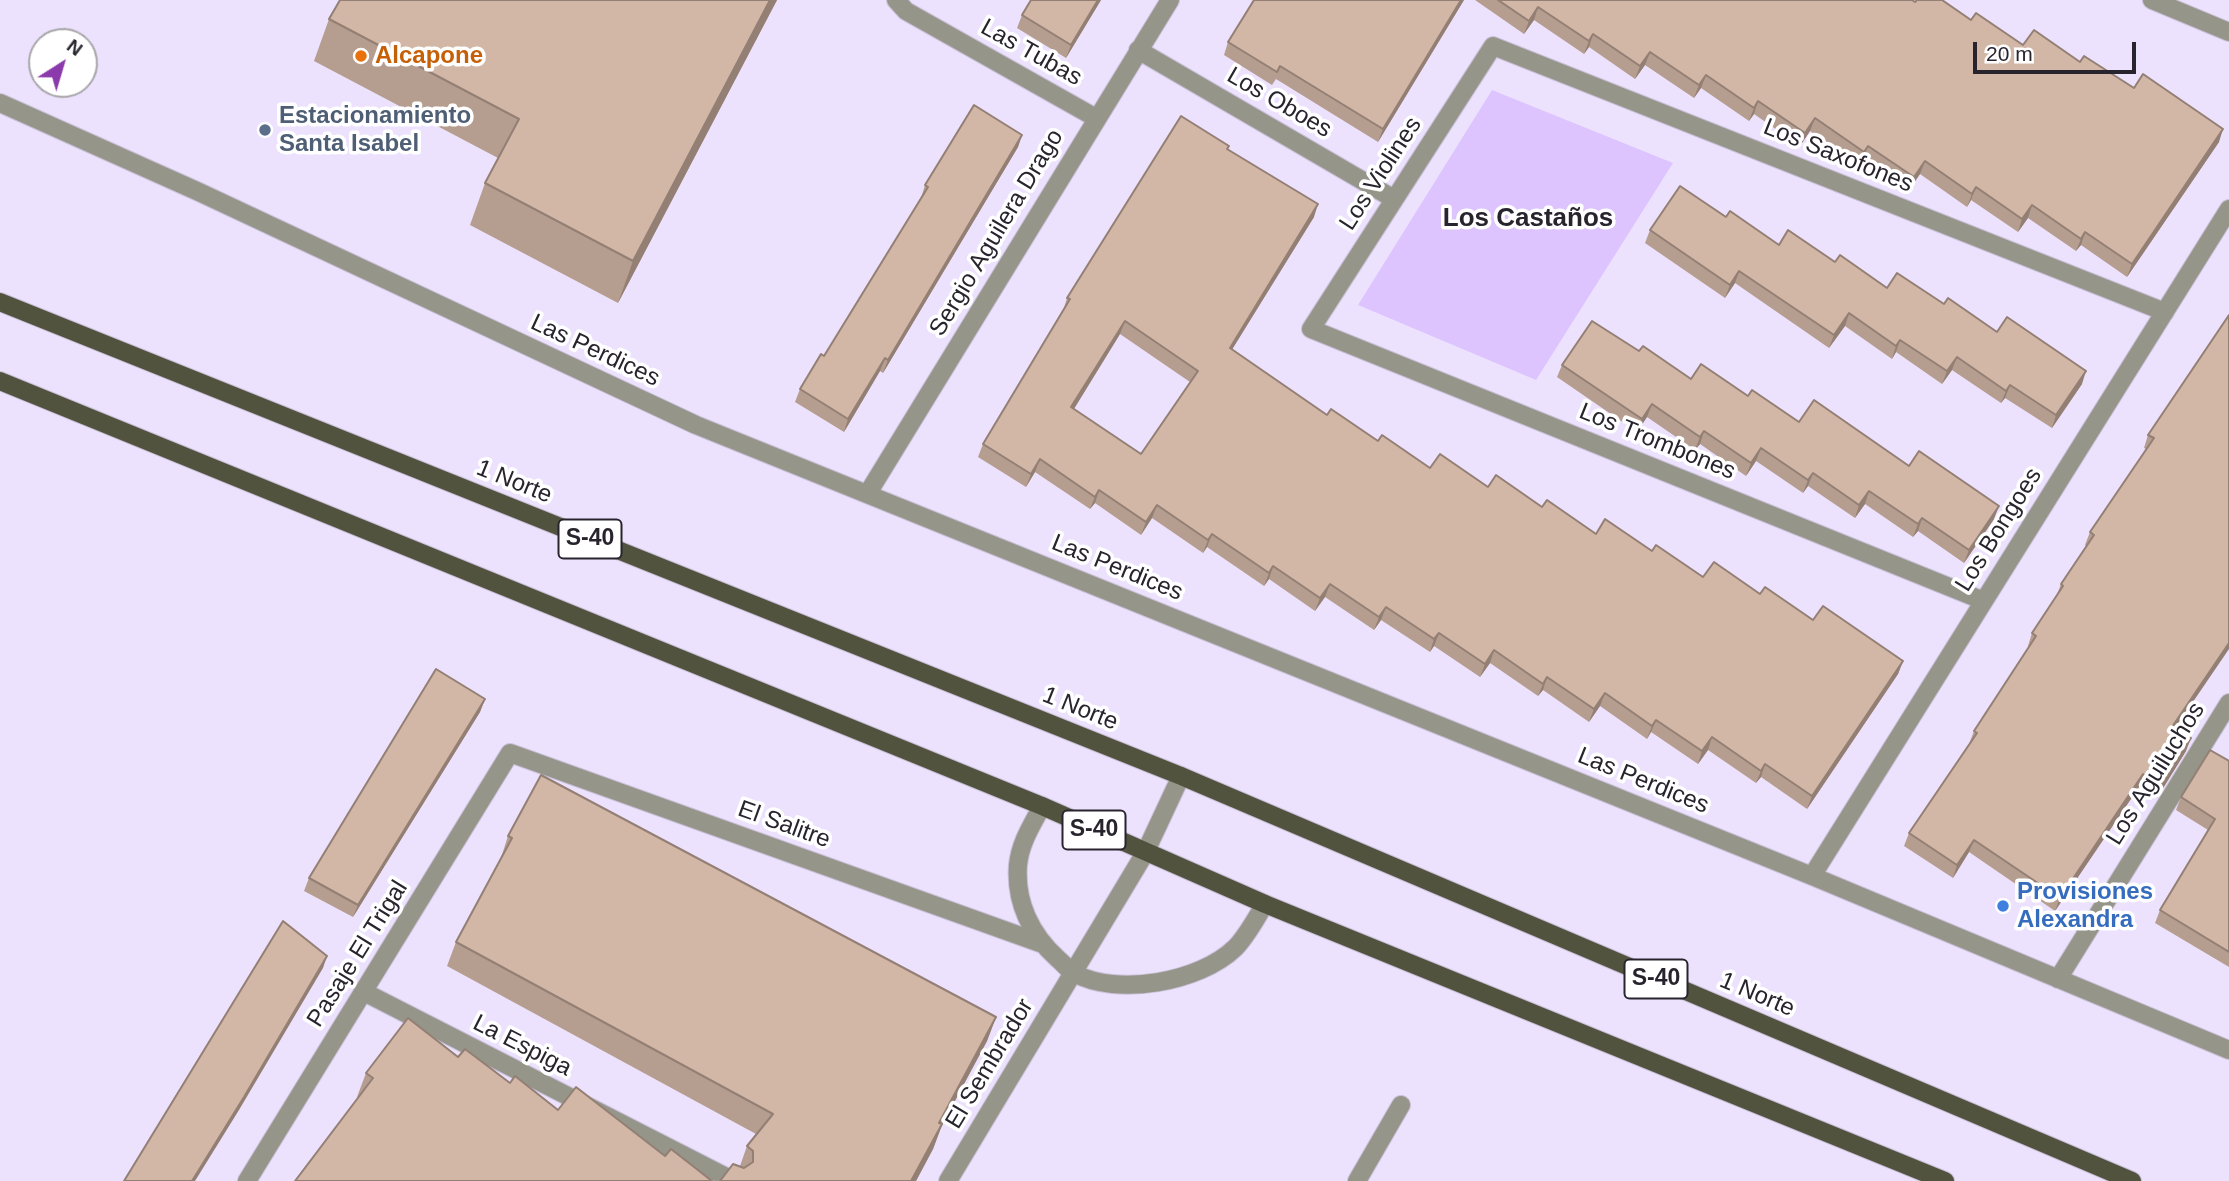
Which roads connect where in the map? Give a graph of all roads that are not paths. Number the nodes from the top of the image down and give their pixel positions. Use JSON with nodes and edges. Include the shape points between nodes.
{"nodes":[{"id":1,"x":1170,"y":0,"type":"edge"},
{"id":2,"x":2152,"y":0,"type":"edge"},
{"id":3,"x":901,"y":5,"type":"edge"},
{"id":4,"x":2229,"y":32,"type":"edge"},
{"id":5,"x":1493,"y":46,"type":"joint"},
{"id":6,"x":1138,"y":50,"type":"junction"},
{"id":7,"x":0,"y":103,"type":"edge"},
{"id":8,"x":1096,"y":118,"type":"junction"},
{"id":9,"x":1394,"y":199,"type":"junction"},
{"id":10,"x":2229,"y":209,"type":"edge"},
{"id":11,"x":0,"y":302,"type":"edge"},
{"id":12,"x":2165,"y":312,"type":"junction"},
{"id":13,"x":1311,"y":329,"type":"joint"},
{"id":14,"x":0,"y":382,"type":"edge"},
{"id":15,"x":868,"y":494,"type":"junction"},
{"id":16,"x":1984,"y":601,"type":"junction"},
{"id":17,"x":2227,"y":711,"type":"edge"},
{"id":18,"x":510,"y":753,"type":"joint"},
{"id":19,"x":1181,"y":776,"type":"junction"},
{"id":20,"x":1042,"y":806,"type":"junction"},
{"id":21,"x":1145,"y":853,"type":"junction"},
{"id":22,"x":1812,"y":876,"type":"junction"},
{"id":23,"x":1265,"y":904,"type":"junction"},
{"id":24,"x":1040,"y":943,"type":"junction"},
{"id":25,"x":1074,"y":973,"type":"junction"},
{"id":26,"x":2058,"y":979,"type":"junction"},
{"id":27,"x":364,"y":992,"type":"junction"},
{"id":28,"x":2229,"y":1050,"type":"edge"},
{"id":29,"x":1401,"y":1105,"type":"dead end"},
{"id":30,"x":247,"y":1181,"type":"edge"},
{"id":31,"x":734,"y":1181,"type":"edge"},
{"id":32,"x":948,"y":1181,"type":"edge"},
{"id":33,"x":1357,"y":1181,"type":"edge"},
{"id":34,"x":1945,"y":1181,"type":"edge"},
{"id":35,"x":2132,"y":1181,"type":"edge"}],
"edges":[{"from":1,"to":6,"type":"street","name":"Sergio Aguilera Drago"},
{"from":2,"to":4,"type":"street"},
{"from":3,"to":8,"type":"street","name":"Las Tubas"},
{"from":5,"to":9,"type":"street","name":"Los Violines"},
{"from":5,"to":12,"type":"street","name":"Los Saxofones"},
{"from":6,"to":8,"type":"street","name":"Sergio Aguilera Drago"},
{"from":6,"to":9,"type":"street","name":"Los Oboes"},
{"from":7,"to":15,"type":"street","name":"Las Perdices","via":[[696,425]]},
{"from":8,"to":15,"type":"street","name":"Sergio Aguilera Drago"},
{"from":9,"to":13,"type":"street","name":"Los Violines"},
{"from":10,"to":12,"type":"street","name":"Los Bongoes"},
{"from":11,"to":19,"type":"main road","name":"1 Norte","number":"S-40"},
{"from":12,"to":16,"type":"street","name":"Los Bongoes"},
{"from":13,"to":16,"type":"street","name":"Los Trombones"},
{"from":14,"to":20,"type":"main road","number":"S-40"},
{"from":15,"to":22,"type":"street","name":"Las Perdices"},
{"from":16,"to":22,"type":"street","name":"Los Bongoes"},
{"from":17,"to":26,"type":"street","name":"Los Aguiluchos"},
{"from":18,"to":24,"type":"street","name":"El Salitre"},
{"from":18,"to":27,"type":"street","name":"Pasaje El Trigal"},
{"from":19,"to":21,"type":"street","name":"El Sembrador"},
{"from":19,"to":35,"type":"main road","name":"1 Norte","number":"S-40"},
{"from":20,"to":21,"type":"main road","number":"S-40"},
{"from":20,"to":24,"type":"street","via":[[1023,841],[1018,863],[1022,906]]},
{"from":21,"to":23,"type":"main road","number":"S-40"},
{"from":21,"to":25,"type":"street","name":"El Sembrador"},
{"from":22,"to":26,"type":"street","name":"Las Perdices"},
{"from":23,"to":25,"type":"street","via":[[1235,948],[1175,980],[1107,983]]},
{"from":23,"to":34,"type":"main road","number":"S-40"},
{"from":24,"to":25,"type":"street"},
{"from":25,"to":32,"type":"street","name":"El Sembrador"},
{"from":26,"to":28,"type":"street","name":"Las Perdices"},
{"from":27,"to":30,"type":"street","name":"Pasaje El Trigal"},
{"from":27,"to":31,"type":"street","name":"La Espiga"},
{"from":29,"to":33,"type":"street"}]}
